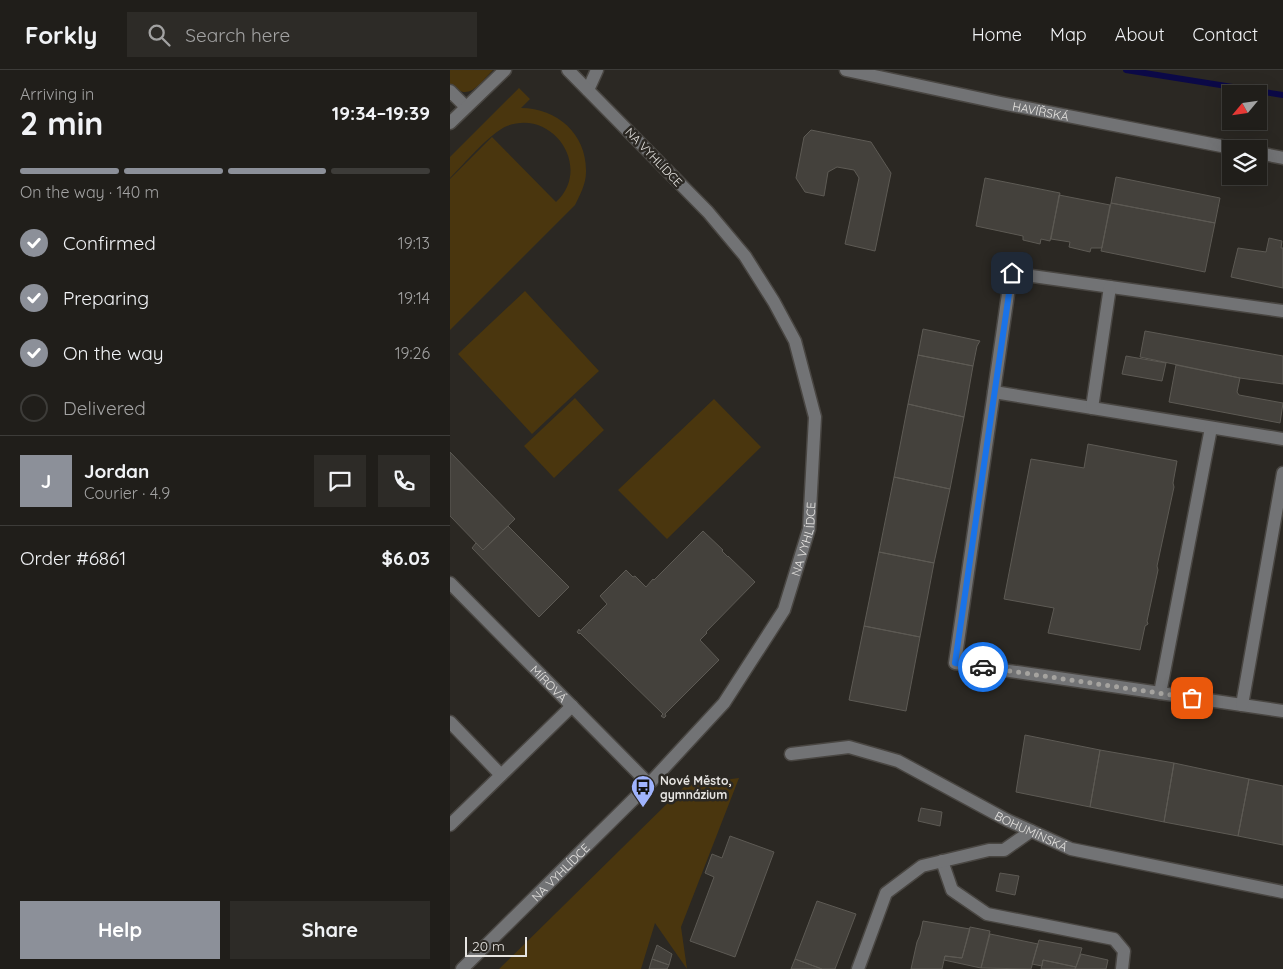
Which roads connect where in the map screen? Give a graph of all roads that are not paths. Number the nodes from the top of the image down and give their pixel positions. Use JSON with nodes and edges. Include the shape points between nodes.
{"nodes":[{"id":1,"x":505,"y":70,"type":"edge"},
{"id":2,"x":568,"y":70,"type":"edge"},
{"id":3,"x":597,"y":70,"type":"edge"},
{"id":4,"x":846,"y":70,"type":"edge"},
{"id":5,"x":588,"y":90,"type":"junction"},
{"id":6,"x":450,"y":91,"type":"edge"},
{"id":7,"x":466,"y":107,"type":"junction"},
{"id":8,"x":450,"y":123,"type":"edge"},
{"id":9,"x":1222,"y":146,"type":"edge"},
{"id":10,"x":1267,"y":155,"type":"edge"},
{"id":11,"x":1283,"y":158,"type":"edge"},
{"id":12,"x":1110,"y":287,"type":"junction"},
{"id":13,"x":1283,"y":311,"type":"edge"},
{"id":14,"x":994,"y":392,"type":"junction"},
{"id":15,"x":1092,"y":408,"type":"junction"},
{"id":16,"x":1211,"y":428,"type":"junction"},
{"id":17,"x":1283,"y":439,"type":"edge"},
{"id":18,"x":1283,"y":473,"type":"edge"},
{"id":19,"x":450,"y":583,"type":"edge"},
{"id":20,"x":1160,"y":693,"type":"junction"},
{"id":21,"x":1242,"y":705,"type":"junction"},
{"id":22,"x":572,"y":706,"type":"junction"},
{"id":23,"x":1283,"y":711,"type":"edge"},
{"id":24,"x":450,"y":722,"type":"edge"},
{"id":25,"x":791,"y":754,"type":"dead end"},
{"id":26,"x":501,"y":775,"type":"junction"},
{"id":27,"x":649,"y":784,"type":"junction"},
{"id":28,"x":450,"y":825,"type":"edge"},
{"id":29,"x":1032,"y":831,"type":"junction"},
{"id":30,"x":942,"y":861,"type":"junction"},
{"id":31,"x":1283,"y":892,"type":"edge"},
{"id":32,"x":462,"y":969,"type":"edge"},
{"id":33,"x":858,"y":969,"type":"edge"},
{"id":34,"x":1122,"y":969,"type":"edge"}],
"edges":[{"from":1,"to":7,"type":"street"},
{"from":2,"to":5,"type":"street","name":"NA VYHLÍDCE"},
{"from":3,"to":5,"type":"street"},
{"from":4,"to":9,"type":"street","name":"HAVÍŘSKÁ","via":[[1001,104]]},
{"from":5,"to":27,"type":"street","name":"NA VYHLÍDCE","via":[[708,212],[745,256],[795,341],[815,416],[809,529],[784,610],[724,703]]},
{"from":6,"to":7,"type":"street"},
{"from":7,"to":8,"type":"street"},
{"from":10,"to":11,"type":"street"},
{"from":12,"to":13,"type":"street"},
{"from":12,"to":14,"type":"street","via":[[1012,273]]},
{"from":12,"to":15,"type":"street"},
{"from":14,"to":15,"type":"street"},
{"from":14,"to":20,"type":"street","via":[[955,663]]},
{"from":15,"to":16,"type":"street"},
{"from":16,"to":17,"type":"street"},
{"from":16,"to":20,"type":"street"},
{"from":18,"to":21,"type":"street"},
{"from":19,"to":22,"type":"street","name":"MÍROVÁ"},
{"from":20,"to":21,"type":"street"},
{"from":21,"to":23,"type":"street"},
{"from":22,"to":26,"type":"street"},
{"from":22,"to":27,"type":"street","name":"MÍROVÁ"},
{"from":24,"to":26,"type":"street"},
{"from":25,"to":29,"type":"street","name":"BOHUMÍNSKÁ","via":[[849,748],[898,761]]},
{"from":26,"to":28,"type":"street"},
{"from":27,"to":32,"type":"street","name":"NA VYHLÍDCE"},
{"from":29,"to":30,"type":"street","via":[[1004,850],[989,850]]},
{"from":29,"to":31,"type":"street","name":"BOHUMÍNSKÁ","via":[[1071,849]]},
{"from":30,"to":33,"type":"street","via":[[922,866],[886,893]]},
{"from":30,"to":34,"type":"street","via":[[952,890],[987,914],[1114,939],[1124,951]]}]}
